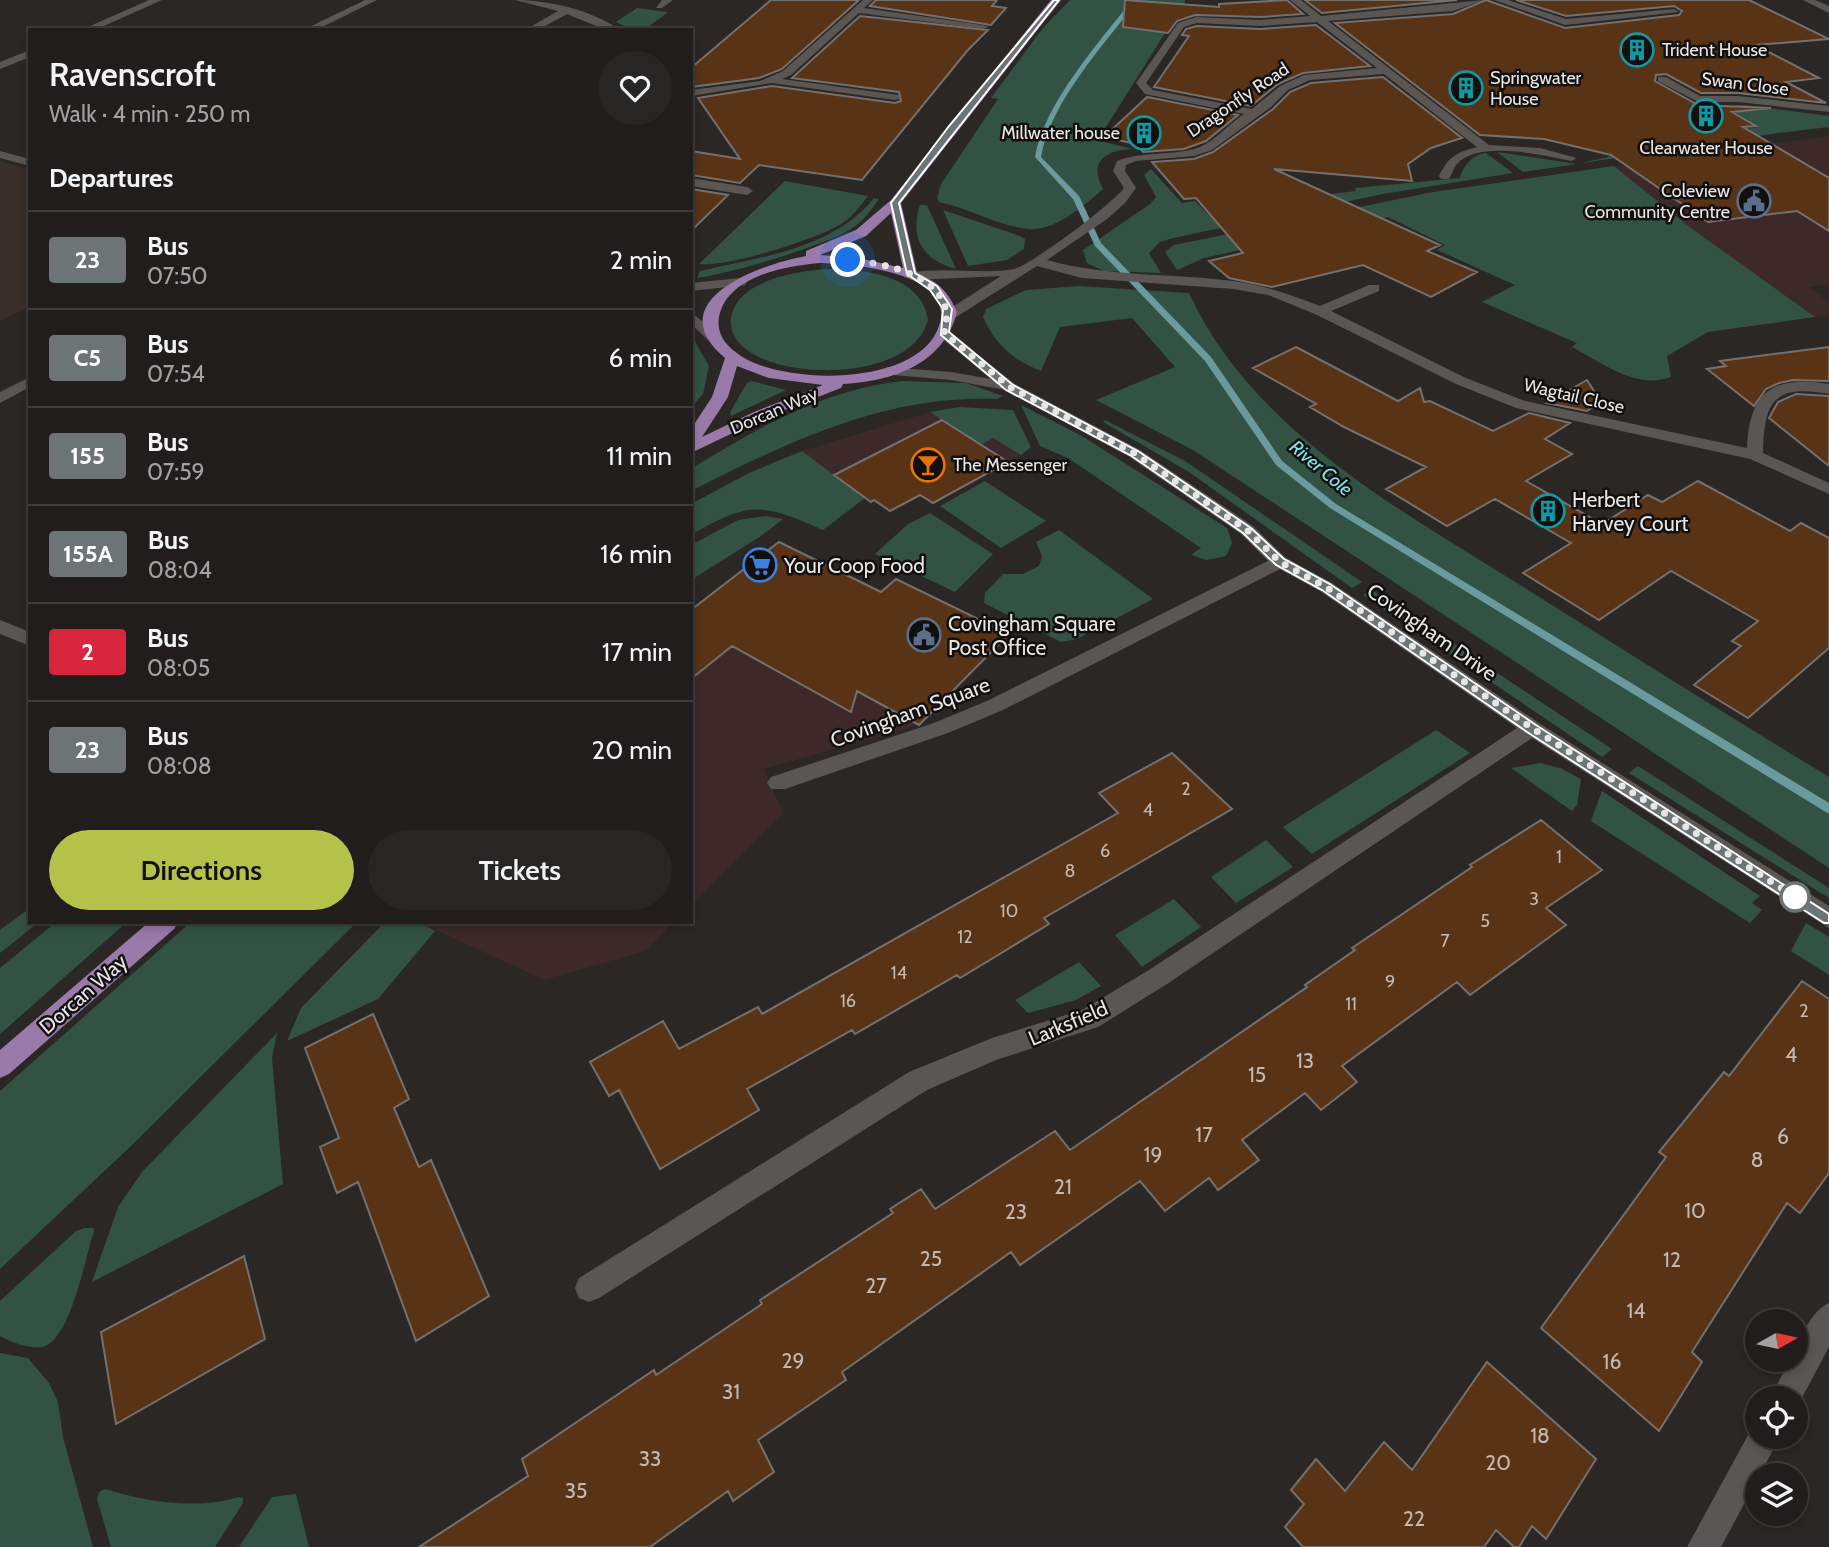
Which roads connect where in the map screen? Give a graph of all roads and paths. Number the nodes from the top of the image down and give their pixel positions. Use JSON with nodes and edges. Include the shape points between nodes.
{"nodes":[{"id":1,"x":158,"y":0,"type":"edge"},
{"id":2,"x":372,"y":0,"type":"edge"},
{"id":3,"x":520,"y":0,"type":"edge"},
{"id":4,"x":868,"y":0,"type":"edge"},
{"id":5,"x":1056,"y":0,"type":"edge"},
{"id":6,"x":1295,"y":0,"type":"edge"},
{"id":7,"x":1479,"y":0,"type":"edge"},
{"id":8,"x":1499,"y":0,"type":"edge"},
{"id":9,"x":1808,"y":0,"type":"edge"},
{"id":10,"x":566,"y":10,"type":"junction"},
{"id":11,"x":857,"y":10,"type":"junction"},
{"id":12,"x":1829,"y":10,"type":"edge"},
{"id":13,"x":1674,"y":12,"type":"dead end"},
{"id":14,"x":1320,"y":19,"type":"junction"},
{"id":15,"x":984,"y":26,"type":"dead end"},
{"id":16,"x":91,"y":28,"type":"edge"},
{"id":17,"x":313,"y":28,"type":"edge"},
{"id":18,"x":534,"y":28,"type":"edge"},
{"id":19,"x":610,"y":28,"type":"edge"},
{"id":20,"x":28,"y":55,"type":"edge"},
{"id":21,"x":0,"y":66,"type":"edge"},
{"id":22,"x":1383,"y":71,"type":"junction"},
{"id":23,"x":1662,"y":79,"type":"dead end"},
{"id":24,"x":775,"y":81,"type":"junction"},
{"id":25,"x":693,"y":93,"type":"edge"},
{"id":26,"x":895,"y":97,"type":"dead end"},
{"id":27,"x":1829,"y":109,"type":"edge"},
{"id":28,"x":1254,"y":113,"type":"junction"},
{"id":29,"x":1487,"y":149,"type":"junction"},
{"id":30,"x":0,"y":154,"type":"edge"},
{"id":31,"x":1571,"y":158,"type":"dead end"},
{"id":32,"x":28,"y":162,"type":"edge"},
{"id":33,"x":1445,"y":176,"type":"dead end"},
{"id":34,"x":693,"y":182,"type":"edge"},
{"id":35,"x":747,"y":191,"type":"dead end"},
{"id":36,"x":895,"y":203,"type":"junction"},
{"id":37,"x":1036,"y":261,"type":"junction"},
{"id":38,"x":783,"y":263,"type":"junction"},
{"id":39,"x":1013,"y":272,"type":"junction"},
{"id":40,"x":913,"y":275,"type":"junction"},
{"id":41,"x":740,"y":282,"type":"junction"},
{"id":42,"x":693,"y":287,"type":"edge"},
{"id":43,"x":1374,"y":288,"type":"dead end"},
{"id":44,"x":1320,"y":311,"type":"junction"},
{"id":45,"x":948,"y":316,"type":"junction"},
{"id":46,"x":693,"y":318,"type":"edge"},
{"id":47,"x":944,"y":333,"type":"junction"},
{"id":48,"x":714,"y":338,"type":"junction"},
{"id":49,"x":733,"y":357,"type":"junction"},
{"id":50,"x":887,"y":371,"type":"junction"},
{"id":51,"x":858,"y":377,"type":"junction"},
{"id":52,"x":28,"y":382,"type":"edge"},
{"id":53,"x":1010,"y":387,"type":"junction"},
{"id":54,"x":1829,"y":389,"type":"edge"},
{"id":55,"x":0,"y":398,"type":"edge"},
{"id":56,"x":693,"y":438,"type":"edge"},
{"id":57,"x":693,"y":446,"type":"edge"},
{"id":58,"x":1755,"y":455,"type":"junction"},
{"id":59,"x":1829,"y":489,"type":"edge"},
{"id":60,"x":1280,"y":562,"type":"junction"},
{"id":61,"x":0,"y":626,"type":"edge"},
{"id":62,"x":28,"y":639,"type":"edge"},
{"id":63,"x":1532,"y":728,"type":"junction"},
{"id":64,"x":778,"y":783,"type":"dead end"},
{"id":65,"x":1829,"y":918,"type":"edge"},
{"id":66,"x":164,"y":924,"type":"edge"},
{"id":67,"x":0,"y":1066,"type":"edge"},
{"id":68,"x":589,"y":1287,"type":"dead end"},
{"id":69,"x":1829,"y":1318,"type":"edge"},
{"id":70,"x":1792,"y":1386,"type":"edge"},
{"id":71,"x":1757,"y":1449,"type":"edge"},
{"id":72,"x":1703,"y":1547,"type":"edge"}],
"edges":[{"from":1,"to":16,"type":"street"},
{"from":2,"to":17,"type":"street"},
{"from":3,"to":10,"type":"street"},
{"from":4,"to":11,"type":"street"},
{"from":5,"to":36,"type":"main road"},
{"from":6,"to":14,"type":"street"},
{"from":7,"to":14,"type":"street","via":[[1453,8]]},
{"from":8,"to":13,"type":"street","via":[[1565,22]]},
{"from":9,"to":12,"type":"street"},
{"from":10,"to":18,"type":"street"},
{"from":10,"to":19,"type":"street"},
{"from":11,"to":15,"type":"street"},
{"from":11,"to":24,"type":"street"},
{"from":14,"to":22,"type":"street"},
{"from":14,"to":28,"type":"street","via":[[1187,22],[1141,83],[1149,92]]},
{"from":20,"to":21,"type":"street"},
{"from":22,"to":28,"type":"street","name":"Dragonfly Road","via":[[1308,77],[1284,88]]},
{"from":22,"to":29,"type":"street"},
{"from":23,"to":27,"type":"street","name":"Swan Close","via":[[1698,99]]},
{"from":24,"to":25,"type":"street"},
{"from":24,"to":26,"type":"street"},
{"from":28,"to":37,"type":"street","name":"Dragonfly Road","via":[[1201,151],[1121,163],[1119,171],[1130,188],[1117,205]]},
{"from":29,"to":31,"type":"street","via":[[1530,150]]},
{"from":29,"to":33,"type":"street","via":[[1455,157]]},
{"from":30,"to":32,"type":"street"},
{"from":34,"to":35,"type":"street"},
{"from":36,"to":38,"type":"main road","via":[[855,236]]},
{"from":36,"to":40,"type":"main road"},
{"from":37,"to":39,"type":"street","name":"Dragonfly Road"},
{"from":37,"to":44,"type":"street","name":"Wagtail Close","via":[[1070,272],[1254,288]]},
{"from":38,"to":40,"type":"main road","via":[[848,260]]},
{"from":38,"to":41,"type":"main road"},
{"from":39,"to":40,"type":"street","name":"Dragonfly Road"},
{"from":39,"to":45,"type":"street","name":"Dragonfly Road"},
{"from":40,"to":45,"type":"main road","via":[[940,296]]},
{"from":41,"to":42,"type":"street"},
{"from":41,"to":48,"type":"main road","via":[[713,311]]},
{"from":43,"to":44,"type":"street"},
{"from":44,"to":58,"type":"street","name":"Wagtail Close","via":[[1461,381],[1521,405]]},
{"from":45,"to":47,"type":"main road"},
{"from":46,"to":48,"type":"street"},
{"from":47,"to":50,"type":"main road","via":[[922,356]]},
{"from":47,"to":53,"type":"street","name":"Covingham Drive"},
{"from":48,"to":49,"type":"main road"},
{"from":49,"to":51,"type":"main road","via":[[789,378]]},
{"from":49,"to":56,"type":"main road","name":"Dorcan Way","via":[[720,397]]},
{"from":50,"to":51,"type":"main road"},
{"from":50,"to":53,"type":"street","name":"Covingham Drive"},
{"from":51,"to":57,"type":"main road","name":"Dorcan Way"},
{"from":52,"to":55,"type":"street"},
{"from":53,"to":60,"type":"street","name":"Covingham Drive","via":[[1134,453],[1247,530]]},
{"from":54,"to":58,"type":"street","via":[[1791,385],[1769,395],[1756,418]]},
{"from":58,"to":59,"type":"street","name":"Wagtail Close"},
{"from":60,"to":63,"type":"street","name":"Covingham Drive","via":[[1326,587]]},
{"from":60,"to":64,"type":"street","name":"Covingham Square","via":[[996,705]]},
{"from":61,"to":62,"type":"street"},
{"from":63,"to":65,"type":"street","name":"Covingham Drive"},
{"from":63,"to":68,"type":"street","name":"Larksfield","via":[[1158,978],[1089,1018],[918,1081]]},
{"from":66,"to":67,"type":"main road","name":"Dorcan Way"},
{"from":69,"to":70,"type":"street"},
{"from":71,"to":72,"type":"street"}]}
